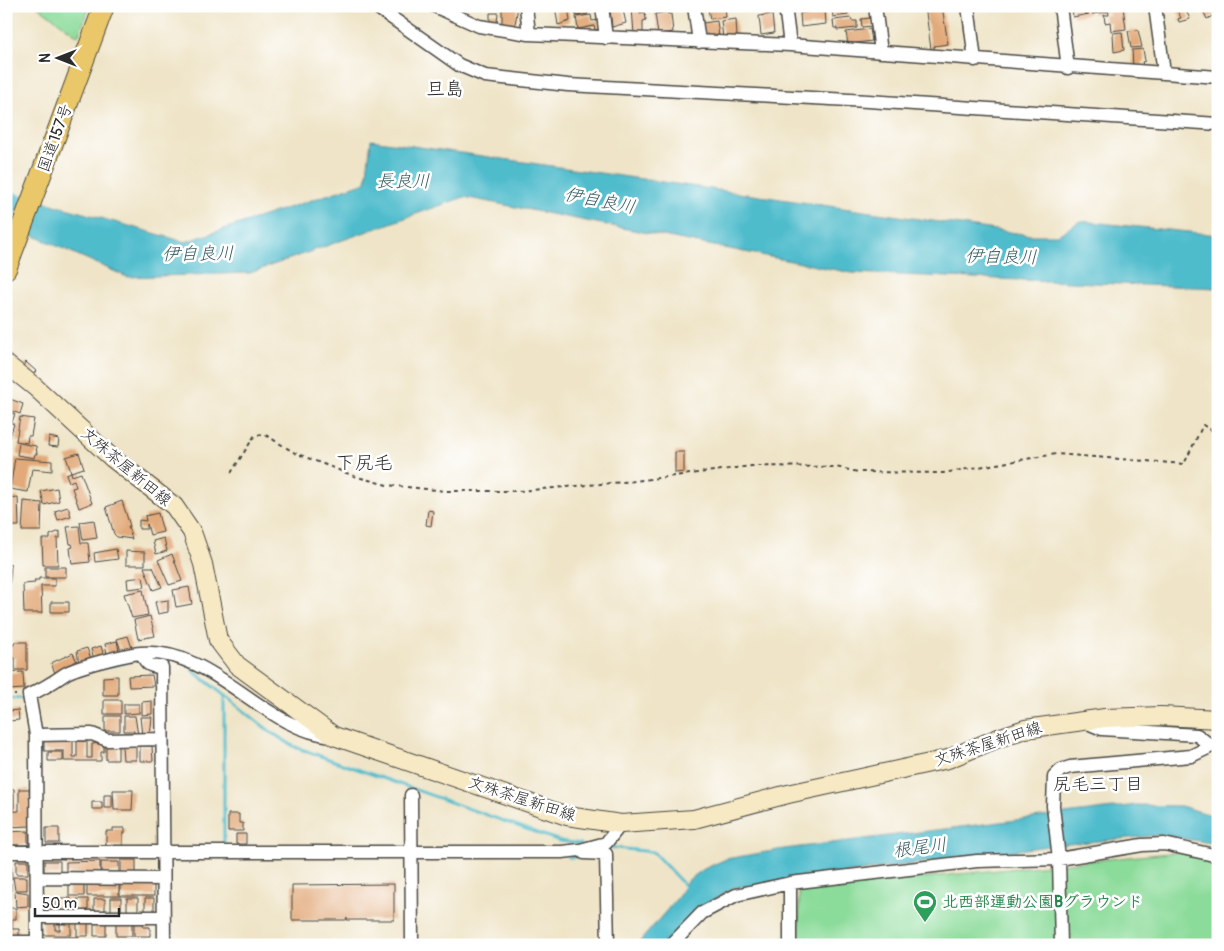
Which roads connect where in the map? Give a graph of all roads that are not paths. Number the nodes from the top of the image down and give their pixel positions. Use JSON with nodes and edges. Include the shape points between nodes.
{"nodes":[{"id":1,"x":104,"y":6,"type":"edge"},
{"id":2,"x":375,"y":6,"type":"edge"},
{"id":3,"x":434,"y":6,"type":"edge"},
{"id":4,"x":526,"y":6,"type":"edge"},
{"id":5,"x":602,"y":6,"type":"edge"},
{"id":6,"x":694,"y":6,"type":"edge"},
{"id":7,"x":785,"y":6,"type":"edge"},
{"id":8,"x":875,"y":6,"type":"edge"},
{"id":9,"x":968,"y":6,"type":"edge"},
{"id":10,"x":1060,"y":6,"type":"edge"},
{"id":11,"x":1155,"y":6,"type":"edge"},
{"id":12,"x":530,"y":34,"type":"junction"},
{"id":13,"x":606,"y":38,"type":"junction"},
{"id":14,"x":699,"y":42,"type":"junction"},
{"id":15,"x":790,"y":45,"type":"junction"},
{"id":16,"x":882,"y":52,"type":"junction"},
{"id":17,"x":975,"y":60,"type":"junction"},
{"id":18,"x":1068,"y":68,"type":"junction"},
{"id":19,"x":1164,"y":74,"type":"junction"},
{"id":20,"x":1218,"y":77,"type":"edge"},
{"id":21,"x":1218,"y":124,"type":"edge"},
{"id":22,"x":6,"y":269,"type":"edge"},
{"id":23,"x":6,"y":364,"type":"edge"},
{"id":24,"x":140,"y":653,"type":"junction"},
{"id":25,"x":1081,"y":720,"type":"junction"},
{"id":26,"x":1218,"y":720,"type":"edge"},
{"id":27,"x":36,"y":735,"type":"junction"},
{"id":28,"x":334,"y":736,"type":"junction"},
{"id":29,"x":162,"y":739,"type":"junction"},
{"id":30,"x":1214,"y":744,"type":"edge"},
{"id":31,"x":411,"y":795,"type":"dead end"},
{"id":32,"x":621,"y":824,"type":"junction"},
{"id":33,"x":412,"y":851,"type":"junction"},
{"id":34,"x":6,"y":852,"type":"edge"},
{"id":35,"x":37,"y":852,"type":"junction"},
{"id":36,"x":162,"y":852,"type":"junction"},
{"id":37,"x":562,"y":852,"type":"junction"},
{"id":38,"x":1218,"y":856,"type":"edge"},
{"id":39,"x":1059,"y":858,"type":"junction"},
{"id":40,"x":37,"y":878,"type":"junction"},
{"id":41,"x":163,"y":879,"type":"junction"},
{"id":42,"x":790,"y":883,"type":"junction"},
{"id":43,"x":37,"y":917,"type":"junction"},
{"id":44,"x":163,"y":917,"type":"junction"},
{"id":45,"x":6,"y":942,"type":"edge"},
{"id":46,"x":37,"y":944,"type":"edge"},
{"id":47,"x":164,"y":945,"type":"edge"},
{"id":48,"x":412,"y":945,"type":"edge"},
{"id":49,"x":608,"y":945,"type":"edge"},
{"id":50,"x":671,"y":945,"type":"edge"},
{"id":51,"x":790,"y":945,"type":"edge"},
{"id":52,"x":1061,"y":945,"type":"edge"}],
"edges":[{"from":1,"to":22,"type":"highway","name":"国道157号"},
{"from":2,"to":21,"type":"street","via":[[459,65],[486,76],[568,84]]},
{"from":3,"to":12,"type":"street","via":[[479,26]]},
{"from":4,"to":12,"type":"street"},
{"from":5,"to":13,"type":"street"},
{"from":6,"to":14,"type":"street"},
{"from":7,"to":15,"type":"street"},
{"from":8,"to":16,"type":"street"},
{"from":9,"to":17,"type":"street"},
{"from":10,"to":18,"type":"street"},
{"from":11,"to":19,"type":"street"},
{"from":12,"to":13,"type":"street"},
{"from":13,"to":14,"type":"street"},
{"from":14,"to":15,"type":"street"},
{"from":15,"to":16,"type":"street"},
{"from":16,"to":17,"type":"street"},
{"from":17,"to":18,"type":"street"},
{"from":18,"to":19,"type":"street"},
{"from":19,"to":20,"type":"street"},
{"from":23,"to":28,"type":"main road","name":"文殊茶屋新田線","via":[[112,458],[174,506],[192,532],[203,564],[218,640],[229,656],[263,686]]},
{"from":24,"to":27,"type":"street","via":[[84,666],[29,695]]},
{"from":24,"to":28,"type":"street","via":[[184,660],[220,678],[281,720],[314,734]]},
{"from":24,"to":29,"type":"street","via":[[146,664],[162,668]]},
{"from":25,"to":26,"type":"main road","name":"文殊茶屋新田線","via":[[1161,716]]},
{"from":25,"to":30,"type":"street","via":[[1102,729],[1197,735]]},
{"from":25,"to":32,"type":"main road","name":"文殊茶屋新田線","via":[[1000,737],[948,759],[788,794],[694,819]]},
{"from":27,"to":29,"type":"street","via":[[92,734],[107,740]]},
{"from":27,"to":35,"type":"street"},
{"from":28,"to":32,"type":"main road","name":"文殊茶屋新田線","via":[[567,816]]},
{"from":29,"to":36,"type":"street"},
{"from":30,"to":39,"type":"street","via":[[1191,756],[1061,770],[1054,776],[1052,785]]},
{"from":31,"to":33,"type":"street"},
{"from":32,"to":37,"type":"street","via":[[606,842]]},
{"from":33,"to":36,"type":"street"},
{"from":33,"to":37,"type":"street"},
{"from":33,"to":48,"type":"street"},
{"from":34,"to":35,"type":"street"},
{"from":35,"to":36,"type":"street"},
{"from":35,"to":40,"type":"street"},
{"from":36,"to":41,"type":"street"},
{"from":37,"to":49,"type":"street","via":[[606,854]]},
{"from":38,"to":39,"type":"street","via":[[1164,844]]},
{"from":39,"to":42,"type":"street","via":[[977,861]]},
{"from":39,"to":52,"type":"street"},
{"from":40,"to":41,"type":"street"},
{"from":40,"to":43,"type":"street"},
{"from":41,"to":44,"type":"street"},
{"from":42,"to":50,"type":"street","via":[[736,895],[702,913]]},
{"from":42,"to":51,"type":"street"},
{"from":43,"to":44,"type":"street"},
{"from":43,"to":46,"type":"street"},
{"from":44,"to":47,"type":"street"},
{"from":45,"to":46,"type":"street"}]}
